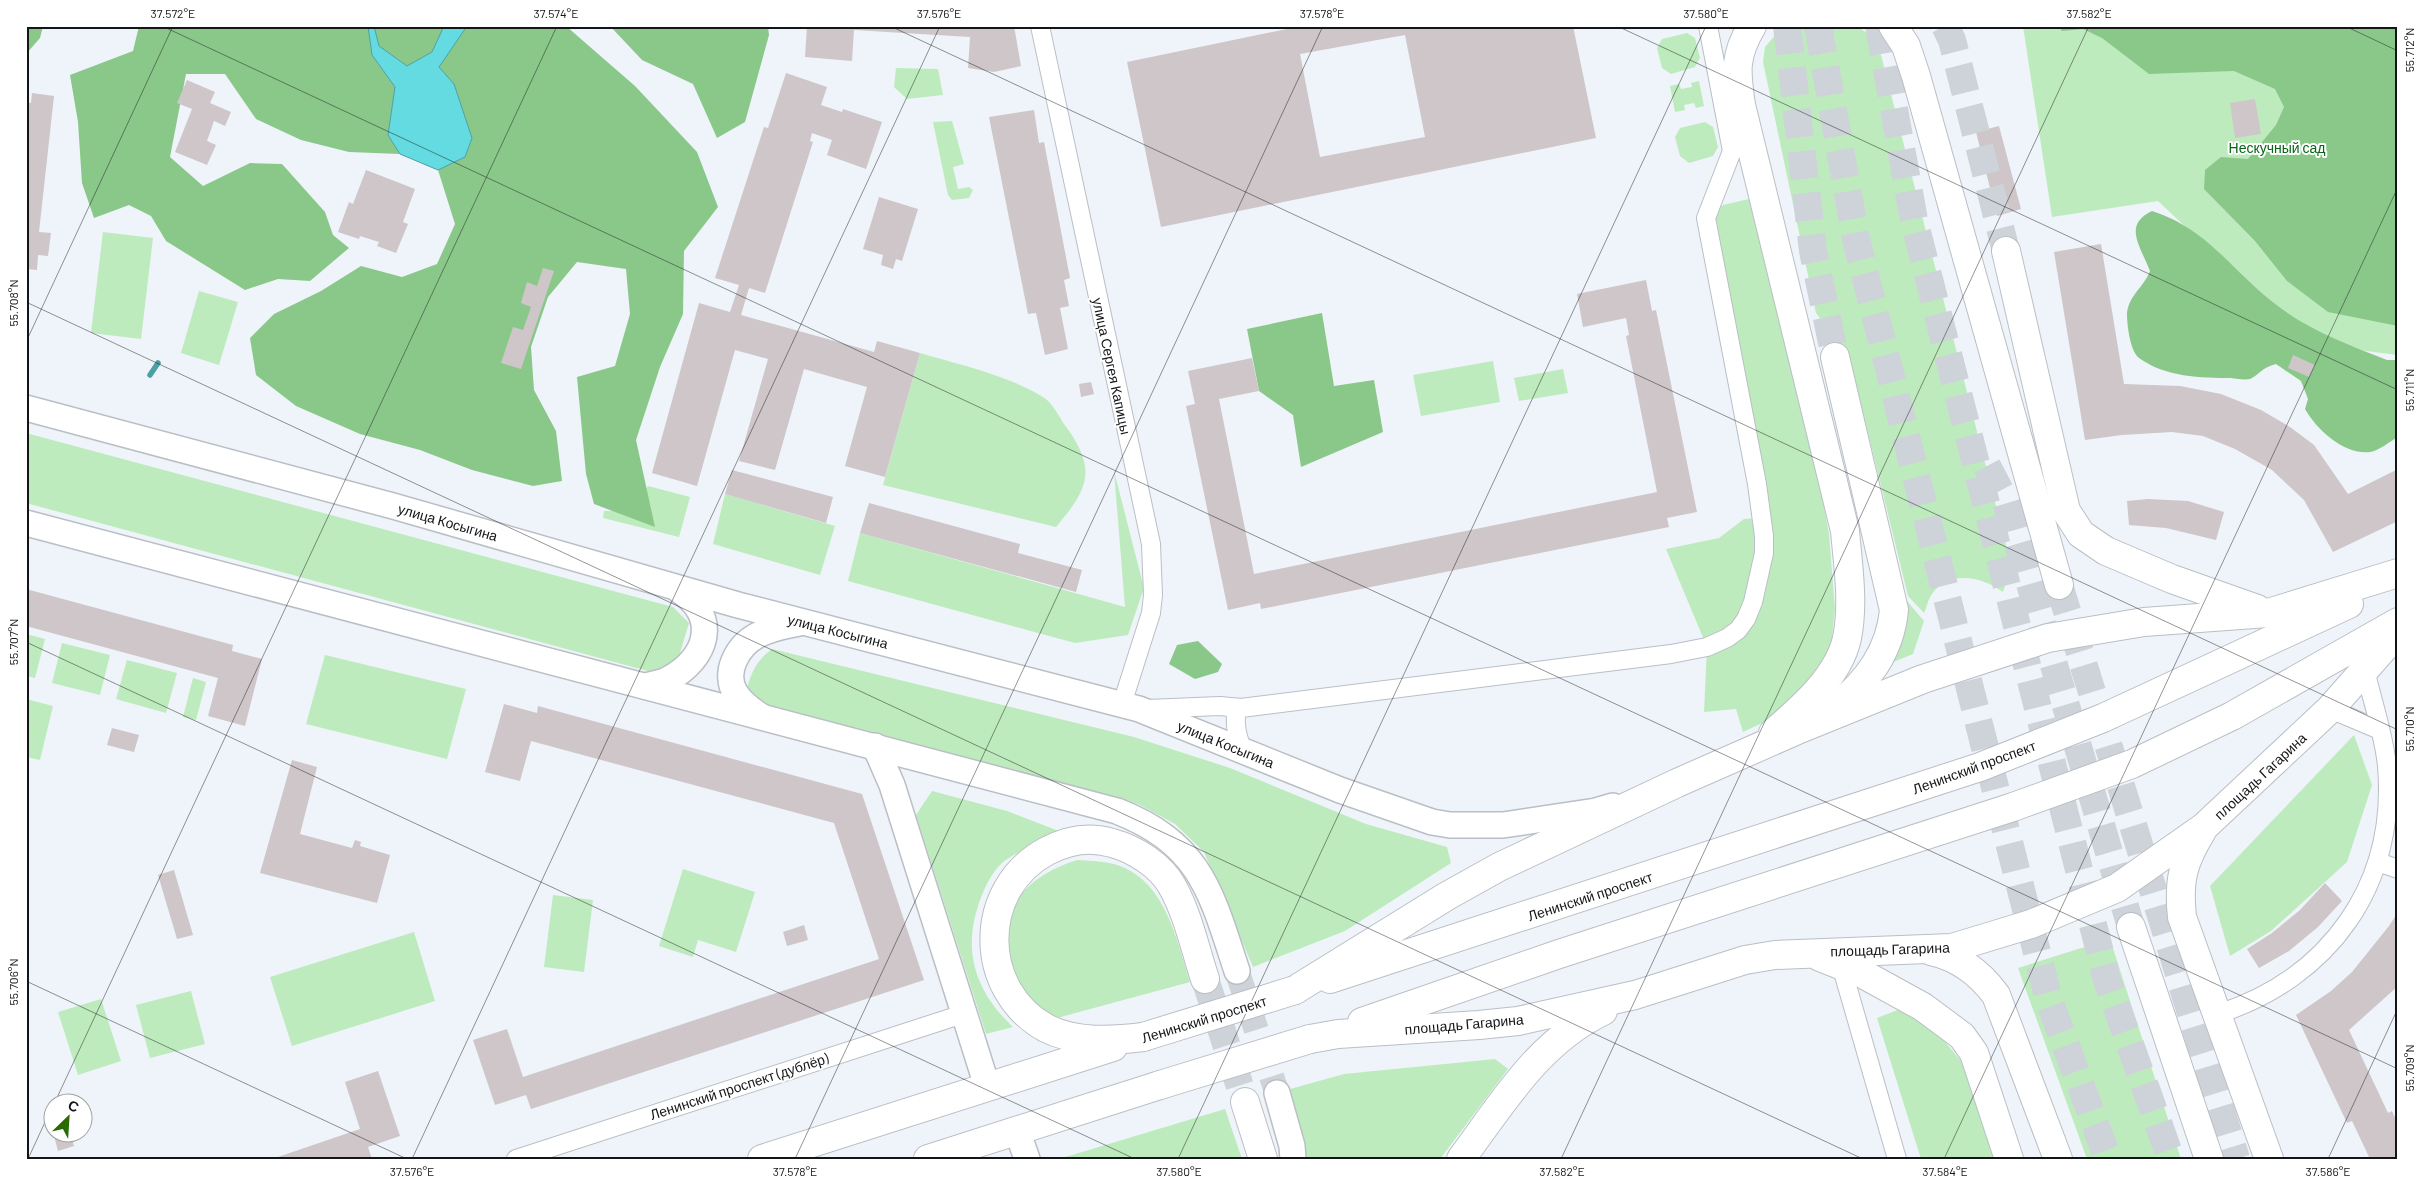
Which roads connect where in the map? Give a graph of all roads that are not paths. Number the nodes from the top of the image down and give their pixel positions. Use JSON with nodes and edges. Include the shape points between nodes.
{"nodes":[{"id":1,"x":1040,"y":26,"type":"edge"},
{"id":2,"x":1708,"y":26,"type":"edge"},
{"id":3,"x":1752,"y":26,"type":"edge"},
{"id":4,"x":1893,"y":26,"type":"edge"},
{"id":5,"x":2006,"y":251,"type":"tunnel mouth"},
{"id":6,"x":1835,"y":357,"type":"tunnel mouth"},
{"id":7,"x":26,"y":408,"type":"edge"},
{"id":8,"x":26,"y":523,"type":"edge"},
{"id":9,"x":2398,"y":573,"type":"edge"},
{"id":10,"x":2398,"y":581,"type":"edge"},
{"id":11,"x":2060,"y":585,"type":"tunnel mouth"},
{"id":12,"x":675,"y":587,"type":"junction"},
{"id":13,"x":2268,"y":613,"type":"junction"},
{"id":14,"x":2398,"y":622,"type":"edge"},
{"id":15,"x":804,"y":623,"type":"junction"},
{"id":16,"x":2398,"y":632,"type":"edge"},
{"id":17,"x":2365,"y":669,"type":"junction"},
{"id":18,"x":645,"y":686,"type":"junction"},
{"id":19,"x":1130,"y":706,"type":"junction"},
{"id":20,"x":1241,"y":708,"type":"junction"},
{"id":21,"x":2330,"y":709,"type":"junction"},
{"id":22,"x":762,"y":717,"type":"junction"},
{"id":23,"x":1802,"y":728,"type":"junction"},
{"id":24,"x":2380,"y":730,"type":"junction"},
{"id":25,"x":875,"y":746,"type":"junction"},
{"id":26,"x":1243,"y":750,"type":"junction"},
{"id":27,"x":1743,"y":754,"type":"junction"},
{"id":28,"x":1036,"y":788,"type":"junction"},
{"id":29,"x":1645,"y":798,"type":"junction"},
{"id":30,"x":2204,"y":827,"type":"junction"},
{"id":31,"x":2391,"y":842,"type":"edge"},
{"id":32,"x":2378,"y":862,"type":"junction"},
{"id":33,"x":2398,"y":869,"type":"edge"},
{"id":34,"x":1180,"y":902,"type":"junction"},
{"id":35,"x":2130,"y":927,"type":"tunnel mouth"},
{"id":36,"x":1925,"y":950,"type":"junction"},
{"id":37,"x":1800,"y":952,"type":"junction"},
{"id":38,"x":1841,"y":965,"type":"junction"},
{"id":39,"x":1237,"y":971,"type":"tunnel mouth"},
{"id":40,"x":1205,"y":979,"type":"tunnel mouth"},
{"id":41,"x":1295,"y":990,"type":"junction"},
{"id":42,"x":1636,"y":996,"type":"junction"},
{"id":43,"x":963,"y":1014,"type":"junction"},
{"id":44,"x":2218,"y":1014,"type":"junction"},
{"id":45,"x":1143,"y":1037,"type":"junction"},
{"id":46,"x":1310,"y":1039,"type":"junction"},
{"id":47,"x":987,"y":1086,"type":"junction"},
{"id":48,"x":1277,"y":1093,"type":"tunnel mouth"},
{"id":49,"x":1245,"y":1102,"type":"tunnel mouth"},
{"id":50,"x":1017,"y":1130,"type":"junction"},
{"id":51,"x":516,"y":1159,"type":"edge"},
{"id":52,"x":762,"y":1159,"type":"edge"},
{"id":53,"x":928,"y":1159,"type":"edge"},
{"id":54,"x":1027,"y":1159,"type":"edge"},
{"id":55,"x":1263,"y":1159,"type":"edge"},
{"id":56,"x":1293,"y":1159,"type":"edge"},
{"id":57,"x":1461,"y":1159,"type":"edge"},
{"id":58,"x":1897,"y":1159,"type":"edge"},
{"id":59,"x":2009,"y":1159,"type":"edge"},
{"id":60,"x":2058,"y":1159,"type":"edge"},
{"id":61,"x":2209,"y":1159,"type":"edge"},
{"id":62,"x":2269,"y":1159,"type":"edge"}],
"edges":[{"from":1,"to":19,"type":"street","name":"улица Сергея Капицы","via":[[1151,544],[1154,595]]},
{"from":2,"to":20,"type":"street","via":[[1732,151],[1706,218],[1762,518],[1764,553],[1746,619],[1727,638],[1707,647],[1671,654]]},
{"from":3,"to":27,"type":"main road","via":[[1743,41],[1736,70],[1741,105],[1845,531],[1850,622],[1839,658],[1813,695],[1770,735]]},
{"from":4,"to":11,"type":"main road","via":[[1906,46],[1916,76]]},
{"from":5,"to":13,"type":"main road","via":[[2066,511],[2081,534],[2106,551],[2172,579]]},
{"from":6,"to":23,"type":"main road","via":[[1894,610],[1889,639],[1869,676],[1856,692],[1833,710]]},
{"from":7,"to":12,"type":"main road","name":"улица Косыгина","via":[[393,506]]},
{"from":8,"to":18,"type":"main road"},
{"from":9,"to":13,"type":"main road"},
{"from":10,"to":41,"type":"main road","name":"Ленинский проспект","via":[[2103,718],[1980,767]]},
{"from":12,"to":15,"type":"main road","name":"улица Косыгина"},
{"from":12,"to":18,"type":"main road","via":[[689,596],[701,610],[706,627],[703,643],[697,657],[686,667],[667,680]]},
{"from":13,"to":23,"type":"main road","via":[[2144,622],[2048,638],[1923,679]]},
{"from":14,"to":46,"type":"main road","via":[[2232,716],[2132,764],[2013,807],[1559,954]]},
{"from":15,"to":19,"type":"main road","name":"улица Косыгина"},
{"from":15,"to":22,"type":"main road","via":[[756,635],[742,646],[733,662],[734,693]]},
{"from":16,"to":17,"type":"main road","name":"площадь Гагарина"},
{"from":17,"to":21,"type":"main road","name":"площадь Гагарина"},
{"from":17,"to":24,"type":"street"},
{"from":18,"to":22,"type":"main road"},
{"from":19,"to":20,"type":"street"},
{"from":19,"to":26,"type":"main road","name":"улица Косыгина"},
{"from":20,"to":26,"type":"street","via":[[1236,712],[1235,724]]},
{"from":21,"to":24,"type":"street"},
{"from":21,"to":30,"type":"main road","name":"площадь Гагарина"},
{"from":22,"to":25,"type":"main road"},
{"from":23,"to":27,"type":"main road"},
{"from":24,"to":31,"type":"street","via":[[2387,764]]},
{"from":25,"to":28,"type":"main road"},
{"from":25,"to":43,"type":"main road","via":[[892,785]]},
{"from":26,"to":29,"type":"main road","name":"улица Косыгина","via":[[1412,816],[1450,825],[1530,822],[1596,811]]},
{"from":27,"to":29,"type":"main road"},
{"from":28,"to":34,"type":"main road","via":[[1121,822],[1149,844],[1167,867]]},
{"from":28,"to":39,"type":"main road","via":[[1117,811],[1138,819],[1170,839],[1184,852],[1206,883]]},
{"from":29,"to":41,"type":"main road","via":[[1447,896]]},
{"from":30,"to":36,"type":"main road","name":"площадь Гагарина","via":[[2117,888],[2004,934],[1952,948]]},
{"from":30,"to":44,"type":"main road","via":[[2190,850],[2179,894],[2182,917]]},
{"from":31,"to":32,"type":"street"},
{"from":32,"to":33,"type":"street"},
{"from":32,"to":44,"type":"street","via":[[2365,894],[2325,951],[2299,975],[2269,994]]},
{"from":34,"to":40,"type":"main road"},
{"from":34,"to":45,"type":"main road","via":[[1161,872],[1133,851],[1098,839],[1079,840],[1060,845],[1026,865],[1004,894],[996,913],[994,954],[1013,998],[1029,1014],[1046,1028],[1064,1035],[1123,1040]]},
{"from":35,"to":61,"type":"main road"},
{"from":36,"to":37,"type":"main road","name":"площадь Гагарина"},
{"from":36,"to":60,"type":"main road","via":[[1958,959],[1985,980],[1996,995]]},
{"from":37,"to":38,"type":"main road"},
{"from":37,"to":42,"type":"main road","name":"площадь Гагарина","via":[[1745,960]]},
{"from":38,"to":58,"type":"street"},
{"from":38,"to":59,"type":"main road","via":[[1923,1007],[1962,1036],[1974,1053]]},
{"from":41,"to":45,"type":"main road","name":"Ленинский проспект","bridge":true},
{"from":42,"to":46,"type":"main road","name":"площадь Гагарина","via":[[1518,1021],[1338,1034]]},
{"from":42,"to":57,"type":"main road","via":[[1583,1020],[1550,1045],[1531,1065]]},
{"from":43,"to":47,"type":"main road"},
{"from":43,"to":51,"type":"street","name":"Ленинский проспект (дублёр)"},
{"from":44,"to":62,"type":"main road"},
{"from":45,"to":47,"type":"main road","name":"Ленинский проспект"},
{"from":46,"to":50,"type":"main road","bridge":true},
{"from":47,"to":52,"type":"main road","name":"Ленинский проспект"},
{"from":48,"to":56,"type":"main road"},
{"from":49,"to":55,"type":"main road"},
{"from":50,"to":53,"type":"main road"},
{"from":50,"to":54,"type":"main road"}]}
